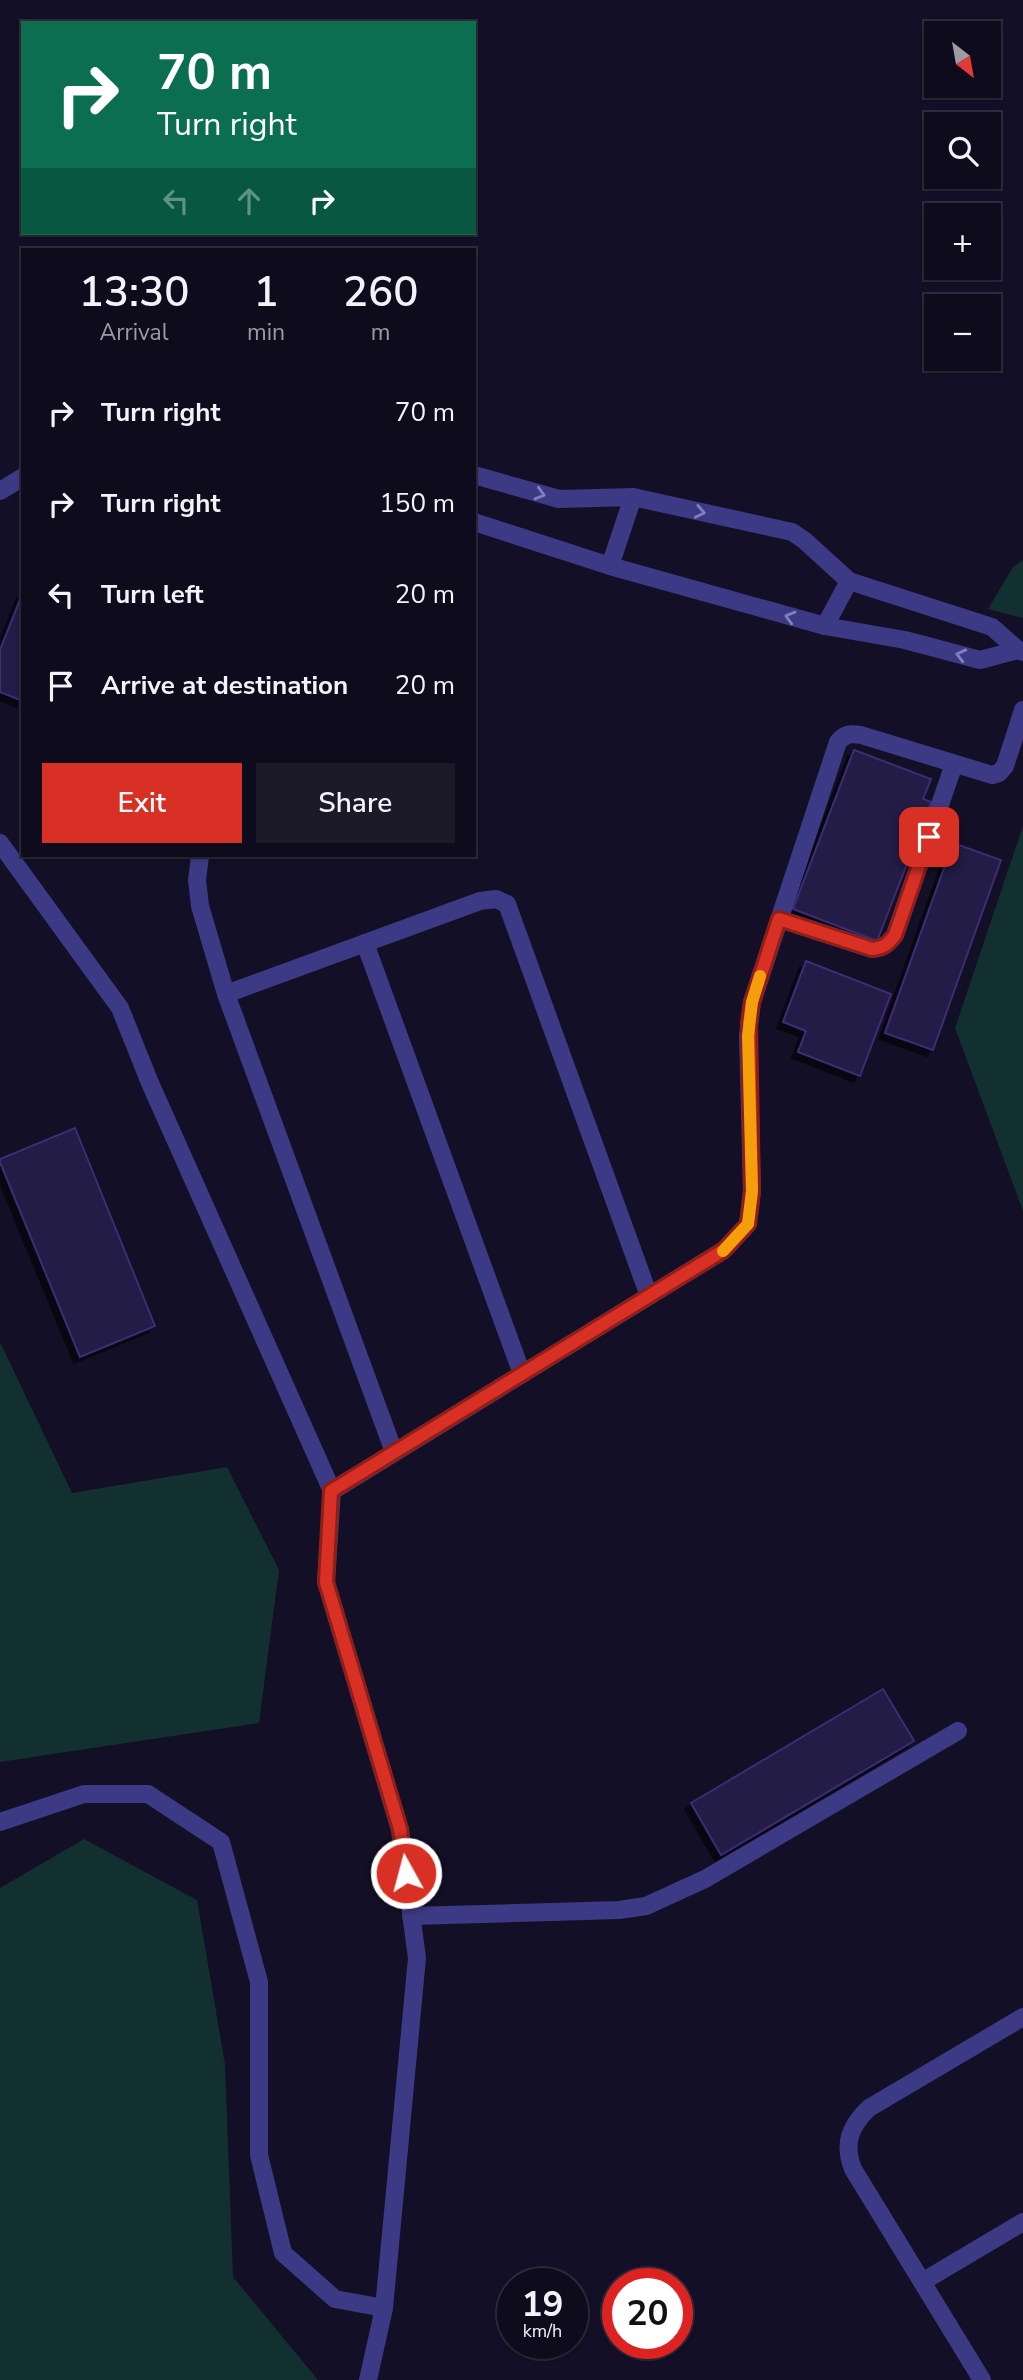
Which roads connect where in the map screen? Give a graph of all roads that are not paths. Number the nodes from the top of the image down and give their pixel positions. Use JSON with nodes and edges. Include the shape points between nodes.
{"nodes":[{"id":1,"x":476,"y":476,"type":"edge"},
{"id":2,"x":21,"y":478,"type":"edge"},
{"id":3,"x":0,"y":491,"type":"edge"},
{"id":4,"x":633,"y":497,"type":"junction"},
{"id":5,"x":476,"y":523,"type":"edge"},
{"id":6,"x":610,"y":566,"type":"junction"},
{"id":7,"x":849,"y":581,"type":"junction"},
{"id":8,"x":825,"y":626,"type":"junction"},
{"id":9,"x":1021,"y":651,"type":"edge"},
{"id":10,"x":1023,"y":710,"type":"edge"},
{"id":11,"x":954,"y":764,"type":"junction"},
{"id":12,"x":0,"y":843,"type":"edge"},
{"id":13,"x":200,"y":857,"type":"edge"},
{"id":14,"x":779,"y":919,"type":"junction"},
{"id":15,"x":365,"y":943,"type":"junction"},
{"id":16,"x":226,"y":994,"type":"junction"},
{"id":17,"x":649,"y":1296,"type":"junction"},
{"id":18,"x":523,"y":1374,"type":"junction"},
{"id":19,"x":394,"y":1452,"type":"junction"},
{"id":20,"x":331,"y":1491,"type":"junction"},
{"id":21,"x":958,"y":1731,"type":"dead end"},
{"id":22,"x":0,"y":1822,"type":"edge"},
{"id":23,"x":411,"y":1916,"type":"junction"},
{"id":24,"x":1023,"y":2017,"type":"edge"},
{"id":25,"x":1023,"y":2222,"type":"edge"},
{"id":26,"x":922,"y":2282,"type":"junction"},
{"id":27,"x":384,"y":2308,"type":"junction"},
{"id":28,"x":368,"y":2380,"type":"edge"},
{"id":29,"x":982,"y":2380,"type":"edge"}],
"edges":[{"from":1,"to":4,"type":"street","one_way":true,"via":[[559,499]]},
{"from":2,"to":3,"type":"street"},
{"from":4,"to":6,"type":"street"},
{"from":4,"to":7,"type":"street","one_way":true,"via":[[792,532]]},
{"from":5,"to":6,"type":"street"},
{"from":8,"to":6,"type":"street","one_way":true},
{"from":7,"to":8,"type":"street"},
{"from":7,"to":9,"type":"street","via":[[992,627]]},
{"from":9,"to":8,"type":"street","one_way":true,"via":[[981,660]]},
{"from":10,"to":11,"type":"street","via":[[1006,765],[999,773]]},
{"from":11,"to":14,"type":"street","via":[[888,944],[872,949]]},
{"from":11,"to":14,"type":"street","via":[[861,735],[843,736]]},
{"from":12,"to":20,"type":"street","via":[[120,1009]]},
{"from":13,"to":16,"type":"street","via":[[200,906]]},
{"from":14,"to":17,"type":"street","via":[[749,1022],[752,1191],[748,1224],[724,1250]]},
{"from":15,"to":16,"type":"street"},
{"from":15,"to":17,"type":"street","via":[[480,901],[496,898],[507,904]]},
{"from":15,"to":18,"type":"street"},
{"from":16,"to":19,"type":"street"},
{"from":17,"to":18,"type":"street"},
{"from":18,"to":19,"type":"street"},
{"from":19,"to":20,"type":"street"},
{"from":20,"to":23,"type":"street","via":[[326,1582],[400,1829]]},
{"from":21,"to":23,"type":"street","via":[[705,1879],[646,1906]]},
{"from":22,"to":27,"type":"street","via":[[84,1794],[148,1794],[221,1842],[259,1982],[258,2155],[283,2252],[335,2299]]},
{"from":23,"to":27,"type":"street","via":[[417,1958]]},
{"from":24,"to":26,"type":"street","via":[[856,2120],[848,2156],[853,2169]]},
{"from":25,"to":26,"type":"street"},
{"from":26,"to":29,"type":"street"},
{"from":27,"to":28,"type":"street"}]}
